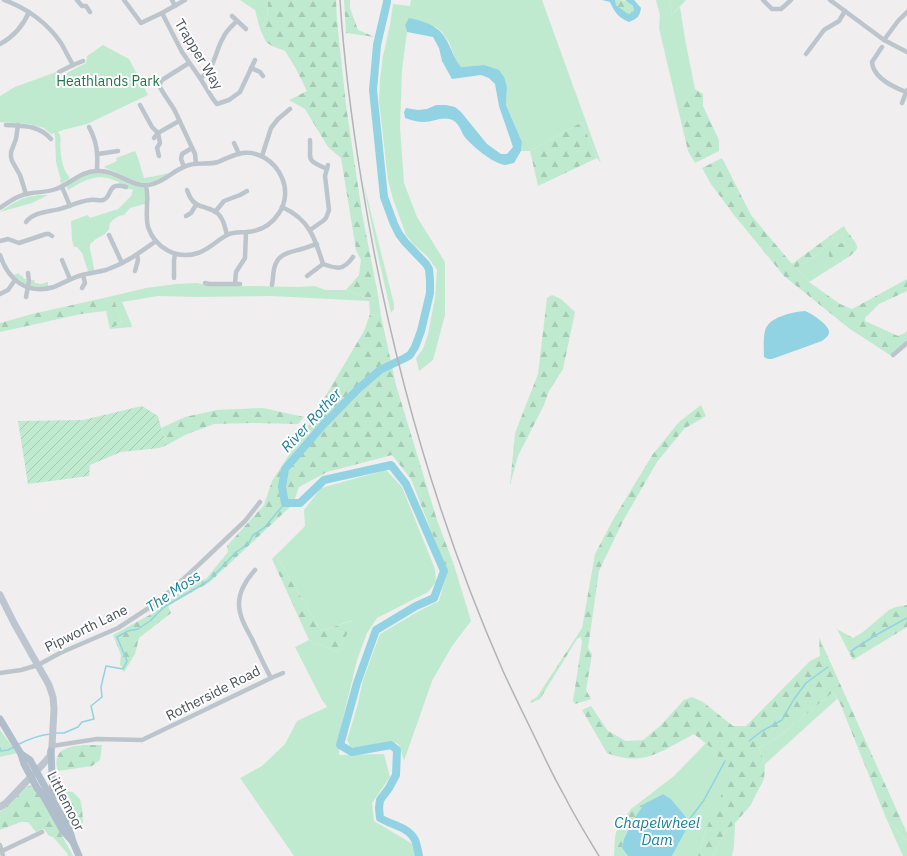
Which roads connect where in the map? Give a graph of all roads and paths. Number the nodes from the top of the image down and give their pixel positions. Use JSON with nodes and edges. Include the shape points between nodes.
{"nodes":[{"id":1,"x":4,"y":0,"type":"edge"},
{"id":2,"x":77,"y":0,"type":"edge"},
{"id":3,"x":124,"y":0,"type":"edge"},
{"id":4,"x":172,"y":0,"type":"edge"},
{"id":5,"x":185,"y":0,"type":"edge"},
{"id":6,"x":763,"y":0,"type":"edge"},
{"id":7,"x":790,"y":0,"type":"edge"},
{"id":8,"x":830,"y":0,"type":"edge"},
{"id":9,"x":175,"y":6,"type":"junction"},
{"id":10,"x":845,"y":11,"type":"junction"},
{"id":11,"x":29,"y":12,"type":"junction"},
{"id":12,"x":90,"y":12,"type":"dead end"},
{"id":13,"x":907,"y":12,"type":"edge"},
{"id":14,"x":162,"y":14,"type":"junction"},
{"id":15,"x":232,"y":16,"type":"dead end"},
{"id":16,"x":237,"y":21,"type":"junction"},
{"id":17,"x":246,"y":29,"type":"dead end"},
{"id":18,"x":884,"y":40,"type":"junction"},
{"id":19,"x":0,"y":44,"type":"edge"},
{"id":20,"x":882,"y":47,"type":"dead end"},
{"id":21,"x":907,"y":52,"type":"edge"},
{"id":22,"x":806,"y":54,"type":"dead end"},
{"id":23,"x":83,"y":60,"type":"dead end"},
{"id":24,"x":255,"y":60,"type":"dead end"},
{"id":25,"x":189,"y":63,"type":"junction"},
{"id":26,"x":73,"y":65,"type":"junction"},
{"id":27,"x":251,"y":68,"type":"junction"},
{"id":28,"x":59,"y":72,"type":"dead end"},
{"id":29,"x":262,"y":76,"type":"dead end"},
{"id":30,"x":200,"y":78,"type":"junction"},
{"id":31,"x":907,"y":91,"type":"edge"},
{"id":32,"x":902,"y":103,"type":"dead end"},
{"id":33,"x":140,"y":105,"type":"dead end"},
{"id":34,"x":290,"y":109,"type":"dead end"},
{"id":35,"x":179,"y":120,"type":"junction"},
{"id":36,"x":6,"y":125,"type":"dead end"},
{"id":37,"x":18,"y":125,"type":"junction"},
{"id":38,"x":89,"y":127,"type":"dead end"},
{"id":39,"x":158,"y":133,"type":"junction"},
{"id":40,"x":154,"y":138,"type":"dead end"},
{"id":41,"x":52,"y":139,"type":"dead end"},
{"id":42,"x":310,"y":140,"type":"dead end"},
{"id":43,"x":234,"y":143,"type":"dead end"},
{"id":44,"x":192,"y":148,"type":"junction"},
{"id":45,"x":118,"y":151,"type":"dead end"},
{"id":46,"x":98,"y":154,"type":"junction"},
{"id":47,"x":239,"y":154,"type":"junction"},
{"id":48,"x":159,"y":156,"type":"dead end"},
{"id":49,"x":262,"y":156,"type":"junction"},
{"id":50,"x":196,"y":164,"type":"junction"},
{"id":51,"x":184,"y":167,"type":"junction"},
{"id":52,"x":97,"y":170,"type":"junction"},
{"id":53,"x":146,"y":185,"type":"junction"},
{"id":54,"x":126,"y":186,"type":"dead end"},
{"id":55,"x":62,"y":187,"type":"junction"},
{"id":56,"x":187,"y":190,"type":"dead end"},
{"id":57,"x":247,"y":191,"type":"dead end"},
{"id":58,"x":26,"y":194,"type":"junction"},
{"id":59,"x":196,"y":205,"type":"junction"},
{"id":60,"x":70,"y":206,"type":"junction"},
{"id":61,"x":282,"y":207,"type":"junction"},
{"id":62,"x":0,"y":208,"type":"edge"},
{"id":63,"x":215,"y":212,"type":"junction"},
{"id":64,"x":186,"y":216,"type":"dead end"},
{"id":65,"x":26,"y":222,"type":"dead end"},
{"id":66,"x":310,"y":230,"type":"junction"},
{"id":67,"x":246,"y":232,"type":"junction"},
{"id":68,"x":109,"y":235,"type":"dead end"},
{"id":69,"x":227,"y":235,"type":"junction"},
{"id":70,"x":52,"y":236,"type":"dead end"},
{"id":71,"x":156,"y":241,"type":"junction"},
{"id":72,"x":0,"y":242,"type":"edge"},
{"id":73,"x":316,"y":244,"type":"junction"},
{"id":74,"x":175,"y":254,"type":"junction"},
{"id":75,"x":0,"y":255,"type":"edge"},
{"id":76,"x":137,"y":255,"type":"junction"},
{"id":77,"x":353,"y":257,"type":"dead end"},
{"id":78,"x":62,"y":260,"type":"dead end"},
{"id":79,"x":122,"y":263,"type":"junction"},
{"id":80,"x":323,"y":264,"type":"junction"},
{"id":81,"x":135,"y":272,"type":"dead end"},
{"id":82,"x":28,"y":273,"type":"dead end"},
{"id":83,"x":83,"y":275,"type":"junction"},
{"id":84,"x":308,"y":276,"type":"dead end"},
{"id":85,"x":174,"y":278,"type":"dead end"},
{"id":86,"x":70,"y":279,"type":"junction"},
{"id":87,"x":15,"y":280,"type":"junction"},
{"id":88,"x":205,"y":283,"type":"dead end"},
{"id":89,"x":272,"y":285,"type":"dead end"},
{"id":90,"x":28,"y":287,"type":"junction"},
{"id":91,"x":82,"y":288,"type":"dead end"},
{"id":92,"x":0,"y":294,"type":"edge"},
{"id":93,"x":26,"y":297,"type":"dead end"},
{"id":94,"x":907,"y":343,"type":"edge"},
{"id":95,"x":893,"y":355,"type":"dead end"},
{"id":96,"x":260,"y":502,"type":"dead end"},
{"id":97,"x":255,"y":570,"type":"dead end"},
{"id":98,"x":0,"y":595,"type":"edge"},
{"id":99,"x":38,"y":664,"type":"junction"},
{"id":100,"x":0,"y":673,"type":"edge"},
{"id":101,"x":283,"y":673,"type":"dead end"},
{"id":102,"x":271,"y":678,"type":"junction"},
{"id":103,"x":0,"y":719,"type":"edge"},
{"id":104,"x":51,"y":748,"type":"junction"},
{"id":105,"x":34,"y":774,"type":"junction"},
{"id":106,"x":53,"y":801,"type":"junction"},
{"id":107,"x":0,"y":807,"type":"edge"},
{"id":108,"x":40,"y":840,"type":"dead end"},
{"id":109,"x":73,"y":842,"type":"junction"},
{"id":110,"x":0,"y":844,"type":"edge"},
{"id":111,"x":3,"y":853,"type":"edge"},
{"id":112,"x":79,"y":856,"type":"edge"}],
"edges":[{"from":1,"to":11,"type":"street"},
{"from":2,"to":12,"type":"street"},
{"from":3,"to":14,"type":"street","via":[[141,23]]},
{"from":4,"to":9,"type":"street"},
{"from":5,"to":9,"type":"street"},
{"from":6,"to":7,"type":"street","via":[[772,9],[781,8]]},
{"from":8,"to":10,"type":"street"},
{"from":9,"to":14,"type":"street"},
{"from":10,"to":18,"type":"street"},
{"from":10,"to":22,"type":"street","via":[[839,21],[824,30]]},
{"from":11,"to":19,"type":"street","via":[[17,31]]},
{"from":11,"to":26,"type":"street","via":[[53,33]]},
{"from":13,"to":18,"type":"street"},
{"from":14,"to":25,"type":"street","name":"Trapper Way"},
{"from":15,"to":16,"type":"street"},
{"from":16,"to":17,"type":"street"},
{"from":16,"to":30,"type":"street","via":[[223,38],[209,72]]},
{"from":18,"to":21,"type":"street"},
{"from":20,"to":31,"type":"street","via":[[872,62],[873,70],[886,82]]},
{"from":23,"to":26,"type":"street"},
{"from":24,"to":27,"type":"street"},
{"from":25,"to":30,"type":"street","name":"Trapper Way"},
{"from":25,"to":35,"type":"street","via":[[162,80],[159,85]]},
{"from":26,"to":28,"type":"street"},
{"from":27,"to":29,"type":"street","via":[[260,72]]},
{"from":27,"to":30,"type":"street","name":"Trapper Way","via":[[240,92],[229,100],[217,104]]},
{"from":31,"to":32,"type":"street"},
{"from":33,"to":39,"type":"street"},
{"from":34,"to":49,"type":"street","via":[[271,128]]},
{"from":35,"to":39,"type":"street"},
{"from":35,"to":44,"type":"street"},
{"from":36,"to":37,"type":"street"},
{"from":37,"to":41,"type":"street","via":[[40,130]]},
{"from":37,"to":58,"type":"street","via":[[11,157]]},
{"from":38,"to":46,"type":"street"},
{"from":39,"to":40,"type":"street"},
{"from":39,"to":48,"type":"street"},
{"from":42,"to":66,"type":"street","via":[[311,160],[327,167],[325,181],[329,210],[326,218]]},
{"from":43,"to":47,"type":"street"},
{"from":44,"to":50,"type":"street"},
{"from":44,"to":51,"type":"street","via":[[182,154]]},
{"from":45,"to":46,"type":"street"},
{"from":46,"to":52,"type":"street"},
{"from":47,"to":49,"type":"street"},
{"from":47,"to":50,"type":"street","via":[[218,162]]},
{"from":49,"to":61,"type":"street","via":[[274,164],[282,176],[285,191]]},
{"from":50,"to":51,"type":"street"},
{"from":51,"to":53,"type":"street","via":[[161,181]]},
{"from":52,"to":53,"type":"street","via":[[113,173],[134,184]]},
{"from":52,"to":55,"type":"street","via":[[82,174]]},
{"from":53,"to":71,"type":"street","via":[[148,226]]},
{"from":54,"to":60,"type":"street","via":[[114,186],[105,199],[88,200]]},
{"from":55,"to":58,"type":"street"},
{"from":55,"to":60,"type":"street"},
{"from":56,"to":59,"type":"street"},
{"from":57,"to":63,"type":"street","via":[[224,201]]},
{"from":58,"to":62,"type":"street"},
{"from":59,"to":63,"type":"street"},
{"from":59,"to":64,"type":"street"},
{"from":60,"to":65,"type":"street","via":[[37,214]]},
{"from":61,"to":66,"type":"street","via":[[300,218]]},
{"from":61,"to":67,"type":"street","via":[[269,224],[259,230]]},
{"from":63,"to":69,"type":"street","via":[[222,219]]},
{"from":66,"to":73,"type":"street"},
{"from":67,"to":69,"type":"street"},
{"from":67,"to":88,"type":"street","via":[[246,254],[236,272],[237,284]]},
{"from":68,"to":79,"type":"street"},
{"from":69,"to":74,"type":"street","via":[[200,252]]},
{"from":70,"to":72,"type":"street","via":[[46,234],[19,243],[8,239]]},
{"from":71,"to":74,"type":"street"},
{"from":71,"to":76,"type":"street"},
{"from":73,"to":80,"type":"street"},
{"from":73,"to":89,"type":"street","via":[[282,256],[274,268]]},
{"from":74,"to":85,"type":"street"},
{"from":75,"to":87,"type":"street","via":[[5,268]]},
{"from":76,"to":79,"type":"street"},
{"from":76,"to":81,"type":"street"},
{"from":77,"to":80,"type":"street","via":[[340,268]]},
{"from":78,"to":86,"type":"street"},
{"from":79,"to":83,"type":"street"},
{"from":80,"to":84,"type":"street"},
{"from":82,"to":90,"type":"street"},
{"from":83,"to":86,"type":"street"},
{"from":83,"to":91,"type":"street","via":[[85,283]]},
{"from":86,"to":90,"type":"street","via":[[42,289]]},
{"from":87,"to":90,"type":"street"},
{"from":87,"to":92,"type":"street","via":[[8,290]]},
{"from":90,"to":93,"type":"street"},
{"from":94,"to":95,"type":"street"},
{"from":96,"to":99,"type":"street","name":"Pipworth Lane","via":[[245,521],[158,602],[118,628]]},
{"from":97,"to":102,"type":"street","name":"Rotherside Road","via":[[243,587],[239,606],[242,618]]},
{"from":98,"to":99,"type":"main road"},
{"from":99,"to":100,"type":"street","name":"Pipworth Lane"},
{"from":99,"to":104,"type":"main road","via":[[49,685],[54,710]]},
{"from":101,"to":102,"type":"street"},
{"from":102,"to":104,"type":"street","name":"Rotherside Road","via":[[142,740],[97,739]]},
{"from":103,"to":105,"type":"main road"},
{"from":104,"to":105,"type":"main road","via":[[48,758]]},
{"from":104,"to":106,"type":"main road"},
{"from":105,"to":106,"type":"main road","name":"Littlemoor"},
{"from":105,"to":107,"type":"main road"},
{"from":105,"to":109,"type":"main road","name":"Littlemoor","via":[[44,797]]},
{"from":106,"to":109,"type":"main road","name":"Littlemoor","via":[[69,828]]},
{"from":108,"to":111,"type":"street","via":[[39,833]]},
{"from":109,"to":112,"type":"main road","name":"Littlemoor"},
{"from":110,"to":111,"type":"street"}]}
